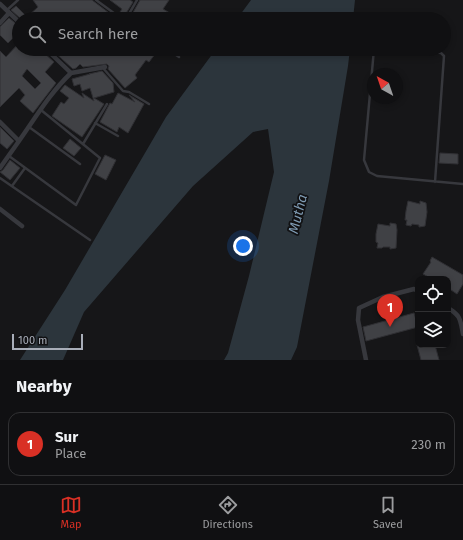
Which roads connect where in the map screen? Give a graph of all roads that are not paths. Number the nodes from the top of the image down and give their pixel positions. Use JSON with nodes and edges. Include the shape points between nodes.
{"nodes":[{"id":1,"x":18,"y":0,"type":"edge"},
{"id":2,"x":96,"y":0,"type":"edge"},
{"id":3,"x":137,"y":0,"type":"edge"},
{"id":4,"x":0,"y":4,"type":"edge"},
{"id":5,"x":8,"y":12,"type":"junction"},
{"id":6,"x":112,"y":12,"type":"edge"},
{"id":7,"x":130,"y":12,"type":"edge"},
{"id":8,"x":12,"y":16,"type":"edge"},
{"id":9,"x":0,"y":23,"type":"edge"},
{"id":10,"x":53,"y":56,"type":"edge"},
{"id":11,"x":373,"y":56,"type":"edge"},
{"id":12,"x":444,"y":56,"type":"edge"},
{"id":13,"x":104,"y":67,"type":"joint"},
{"id":14,"x":71,"y":74,"type":"junction"},
{"id":15,"x":106,"y":104,"type":"dead end"},
{"id":16,"x":149,"y":104,"type":"dead end"},
{"id":17,"x":41,"y":110,"type":"junction"},
{"id":18,"x":0,"y":122,"type":"edge"},
{"id":19,"x":95,"y":123,"type":"junction"},
{"id":20,"x":29,"y":127,"type":"junction"},
{"id":21,"x":118,"y":136,"type":"dead end"},
{"id":22,"x":19,"y":141,"type":"junction"},
{"id":23,"x":83,"y":144,"type":"junction"},
{"id":24,"x":8,"y":156,"type":"junction"},
{"id":25,"x":80,"y":164,"type":"dead end"},
{"id":26,"x":0,"y":168,"type":"edge"},
{"id":27,"x":25,"y":168,"type":"junction"},
{"id":28,"x":0,"y":178,"type":"edge"},
{"id":29,"x":435,"y":182,"type":"junction"},
{"id":30,"x":463,"y":184,"type":"edge"},
{"id":31,"x":12,"y":186,"type":"junction"},
{"id":32,"x":0,"y":209,"type":"edge"},
{"id":33,"x":22,"y":226,"type":"dead end"},
{"id":34,"x":90,"y":240,"type":"dead end"},
{"id":35,"x":415,"y":290,"type":"edge"},
{"id":36,"x":451,"y":310,"type":"edge"},
{"id":37,"x":463,"y":334,"type":"edge"},
{"id":38,"x":366,"y":360,"type":"edge"}],
"edges":[{"from":1,"to":5,"type":"lane"},
{"from":2,"to":6,"type":"lane"},
{"from":3,"to":7,"type":"lane"},
{"from":4,"to":5,"type":"street"},
{"from":5,"to":8,"type":"street"},
{"from":5,"to":9,"type":"street"},
{"from":10,"to":14,"type":"street"},
{"from":11,"to":29,"type":"lane","via":[[364,160],[366,166],[369,172],[377,176]]},
{"from":12,"to":29,"type":"lane"},
{"from":13,"to":14,"type":"street"},
{"from":13,"to":16,"type":"lane","via":[[123,91]]},
{"from":14,"to":17,"type":"street"},
{"from":15,"to":19,"type":"lane"},
{"from":17,"to":20,"type":"street"},
{"from":17,"to":23,"type":"lane"},
{"from":18,"to":22,"type":"street"},
{"from":19,"to":21,"type":"lane"},
{"from":19,"to":23,"type":"lane"},
{"from":20,"to":22,"type":"street"},
{"from":20,"to":25,"type":"lane"},
{"from":22,"to":24,"type":"street"},
{"from":23,"to":27,"type":"lane","via":[[100,158],[76,205]]},
{"from":24,"to":26,"type":"street"},
{"from":24,"to":27,"type":"lane"},
{"from":27,"to":31,"type":"lane"},
{"from":28,"to":31,"type":"lane"},
{"from":29,"to":30,"type":"lane"},
{"from":31,"to":34,"type":"lane"},
{"from":32,"to":33,"type":"street"},
{"from":35,"to":38,"type":"street","via":[[383,297],[359,308],[358,320]]},
{"from":36,"to":37,"type":"street","via":[[459,318]]}]}
